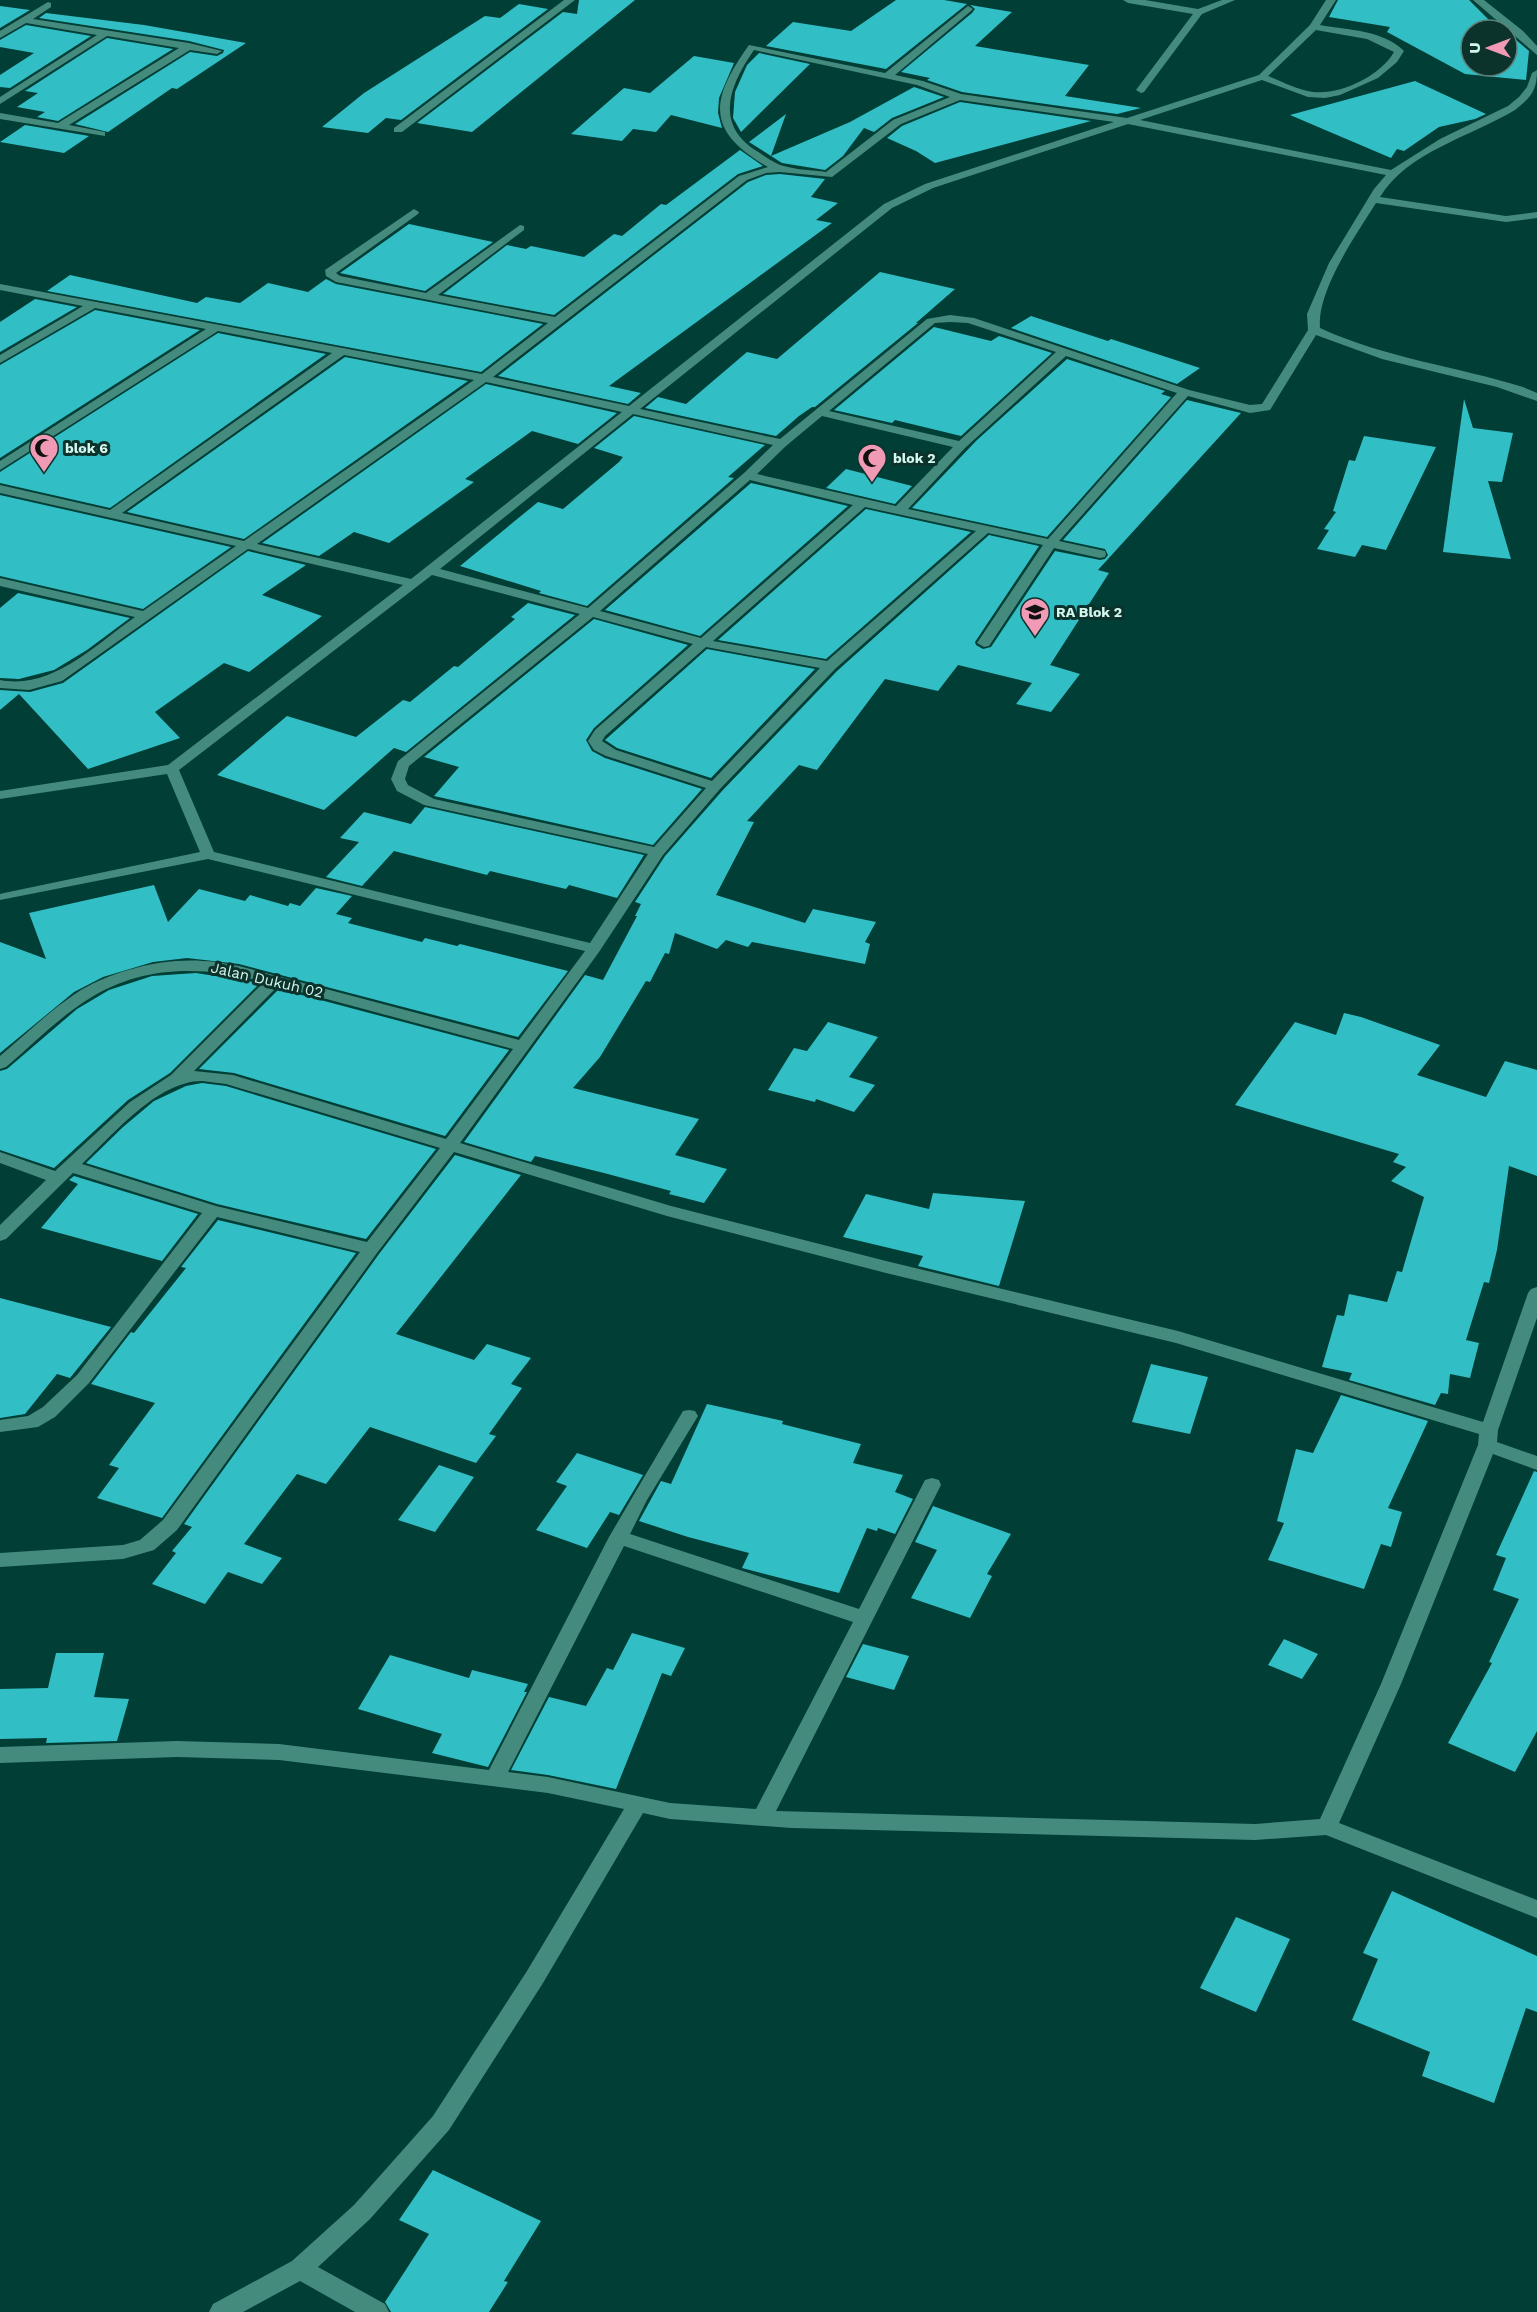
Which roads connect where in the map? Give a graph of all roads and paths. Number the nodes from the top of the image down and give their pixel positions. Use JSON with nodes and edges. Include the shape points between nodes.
{"nodes":[{"id":1,"x":570,"y":0,"type":"edge"},
{"id":2,"x":1128,"y":0,"type":"edge"},
{"id":3,"x":1230,"y":0,"type":"edge"},
{"id":4,"x":1331,"y":0,"type":"edge"},
{"id":5,"x":1478,"y":0,"type":"edge"},
{"id":6,"x":48,"y":5,"type":"dead end"},
{"id":7,"x":968,"y":9,"type":"dead end"},
{"id":8,"x":1199,"y":12,"type":"junction"},
{"id":9,"x":24,"y":20,"type":"junction"},
{"id":10,"x":1314,"y":27,"type":"junction"},
{"id":11,"x":106,"y":33,"type":"junction"},
{"id":12,"x":1520,"y":33,"type":"junction"},
{"id":13,"x":0,"y":35,"type":"edge"},
{"id":14,"x":1537,"y":35,"type":"edge"},
{"id":15,"x":189,"y":46,"type":"junction"},
{"id":16,"x":218,"y":51,"type":"dead end"},
{"id":17,"x":1537,"y":52,"type":"edge"},
{"id":18,"x":1537,"y":73,"type":"edge"},
{"id":19,"x":887,"y":76,"type":"junction"},
{"id":20,"x":1262,"y":77,"type":"junction"},
{"id":21,"x":1141,"y":90,"type":"dead end"},
{"id":22,"x":959,"y":97,"type":"junction"},
{"id":23,"x":0,"y":101,"type":"edge"},
{"id":24,"x":0,"y":116,"type":"edge"},
{"id":25,"x":1129,"y":121,"type":"junction"},
{"id":26,"x":59,"y":127,"type":"junction"},
{"id":27,"x":398,"y":130,"type":"dead end"},
{"id":28,"x":101,"y":134,"type":"dead end"},
{"id":29,"x":780,"y":169,"type":"junction"},
{"id":30,"x":1393,"y":173,"type":"junction"},
{"id":31,"x":1373,"y":199,"type":"junction"},
{"id":32,"x":414,"y":212,"type":"dead end"},
{"id":33,"x":1537,"y":214,"type":"edge"},
{"id":34,"x":520,"y":228,"type":"dead end"},
{"id":35,"x":0,"y":287,"type":"edge"},
{"id":36,"x":429,"y":297,"type":"junction"},
{"id":37,"x":93,"y":304,"type":"junction"},
{"id":38,"x":557,"y":321,"type":"junction"},
{"id":39,"x":216,"y":328,"type":"junction"},
{"id":40,"x":1314,"y":330,"type":"junction"},
{"id":41,"x":341,"y":352,"type":"junction"},
{"id":42,"x":1063,"y":352,"type":"junction"},
{"id":43,"x":0,"y":360,"type":"edge"},
{"id":44,"x":484,"y":378,"type":"junction"},
{"id":45,"x":1185,"y":392,"type":"junction"},
{"id":46,"x":1537,"y":397,"type":"edge"},
{"id":47,"x":632,"y":409,"type":"junction"},
{"id":48,"x":819,"y":412,"type":"junction"},
{"id":49,"x":782,"y":443,"type":"junction"},
{"id":50,"x":961,"y":445,"type":"junction"},
{"id":51,"x":0,"y":466,"type":"edge"},
{"id":52,"x":748,"y":476,"type":"junction"},
{"id":53,"x":0,"y":489,"type":"edge"},
{"id":54,"x":862,"y":503,"type":"junction"},
{"id":55,"x":898,"y":512,"type":"junction"},
{"id":56,"x":111,"y":514,"type":"junction"},
{"id":57,"x":985,"y":528,"type":"junction"},
{"id":58,"x":1052,"y":542,"type":"junction"},
{"id":59,"x":246,"y":545,"type":"junction"},
{"id":60,"x":1100,"y":554,"type":"dead end"},
{"id":61,"x":430,"y":570,"type":"junction"},
{"id":62,"x":0,"y":582,"type":"edge"},
{"id":63,"x":413,"y":583,"type":"junction"},
{"id":64,"x":591,"y":612,"type":"junction"},
{"id":65,"x":146,"y":616,"type":"junction"},
{"id":66,"x":705,"y":643,"type":"junction"},
{"id":67,"x":984,"y":643,"type":"dead end"},
{"id":68,"x":830,"y":666,"type":"junction"},
{"id":69,"x":0,"y":684,"type":"edge"},
{"id":70,"x":172,"y":770,"type":"junction"},
{"id":71,"x":715,"y":786,"type":"junction"},
{"id":72,"x":0,"y":795,"type":"edge"},
{"id":73,"x":657,"y":852,"type":"junction"},
{"id":74,"x":208,"y":855,"type":"junction"},
{"id":75,"x":1,"y":893,"type":"edge"},
{"id":76,"x":594,"y":949,"type":"junction"},
{"id":77,"x":275,"y":980,"type":"junction"},
{"id":78,"x":522,"y":1046,"type":"junction"},
{"id":79,"x":0,"y":1064,"type":"edge"},
{"id":80,"x":177,"y":1079,"type":"junction"},
{"id":81,"x":449,"y":1147,"type":"junction"},
{"id":82,"x":0,"y":1157,"type":"edge"},
{"id":83,"x":64,"y":1172,"type":"junction"},
{"id":84,"x":213,"y":1211,"type":"junction"},
{"id":85,"x":0,"y":1235,"type":"edge"},
{"id":86,"x":371,"y":1249,"type":"junction"},
{"id":87,"x":1537,"y":1293,"type":"edge"},
{"id":88,"x":689,"y":1416,"type":"dead end"},
{"id":89,"x":0,"y":1426,"type":"edge"},
{"id":90,"x":1488,"y":1437,"type":"junction"},
{"id":91,"x":1537,"y":1462,"type":"edge"},
{"id":92,"x":932,"y":1485,"type":"dead end"},
{"id":93,"x":618,"y":1537,"type":"junction"},
{"id":94,"x":0,"y":1560,"type":"edge"},
{"id":95,"x":864,"y":1618,"type":"junction"},
{"id":96,"x":0,"y":1755,"type":"edge"},
{"id":97,"x":495,"y":1778,"type":"junction"},
{"id":98,"x":638,"y":1804,"type":"junction"},
{"id":99,"x":762,"y":1818,"type":"junction"},
{"id":100,"x":1327,"y":1827,"type":"junction"},
{"id":101,"x":1537,"y":1909,"type":"edge"},
{"id":102,"x":300,"y":2269,"type":"junction"},
{"id":103,"x":221,"y":2312,"type":"edge"},
{"id":104,"x":377,"y":2312,"type":"edge"}],
"edges":[{"from":1,"to":27,"type":"street"},
{"from":2,"to":8,"type":"street"},
{"from":3,"to":8,"type":"street"},
{"from":4,"to":10,"type":"street"},
{"from":5,"to":12,"type":"street"},
{"from":6,"to":9,"type":"street"},
{"from":7,"to":19,"type":"street"},
{"from":8,"to":21,"type":"street"},
{"from":9,"to":11,"type":"street"},
{"from":9,"to":13,"type":"street"},
{"from":10,"to":20,"type":"street"},
{"from":10,"to":20,"type":"street","via":[[1374,38],[1399,51],[1388,68],[1364,82],[1324,96],[1301,93]]},
{"from":11,"to":15,"type":"street"},
{"from":11,"to":23,"type":"street"},
{"from":12,"to":14,"type":"street"},
{"from":12,"to":17,"type":"street"},
{"from":15,"to":16,"type":"street"},
{"from":15,"to":26,"type":"street"},
{"from":18,"to":30,"type":"street","via":[[1534,85],[1510,110],[1445,141]]},
{"from":19,"to":22,"type":"street"},
{"from":19,"to":29,"type":"street","via":[[752,47],[728,85],[724,121],[738,142]]},
{"from":20,"to":25,"type":"street"},
{"from":22,"to":25,"type":"street"},
{"from":22,"to":29,"type":"street","via":[[897,123],[828,175]]},
{"from":24,"to":26,"type":"street"},
{"from":25,"to":30,"type":"street"},
{"from":25,"to":47,"type":"street","via":[[929,186],[897,201]]},
{"from":26,"to":28,"type":"street"},
{"from":29,"to":38,"type":"street","via":[[743,178]]},
{"from":30,"to":31,"type":"street"},
{"from":31,"to":33,"type":"street","via":[[1506,219]]},
{"from":31,"to":40,"type":"street","via":[[1334,263],[1313,314]]},
{"from":32,"to":36,"type":"street","via":[[330,270],[330,274],[336,279]]},
{"from":34,"to":36,"type":"street"},
{"from":35,"to":37,"type":"street"},
{"from":36,"to":38,"type":"street"},
{"from":37,"to":39,"type":"street"},
{"from":37,"to":43,"type":"street"},
{"from":38,"to":44,"type":"street"},
{"from":39,"to":41,"type":"street"},
{"from":39,"to":51,"type":"street"},
{"from":40,"to":45,"type":"street","via":[[1266,407],[1250,409]]},
{"from":40,"to":46,"type":"street","via":[[1378,355],[1498,383]]},
{"from":41,"to":44,"type":"street"},
{"from":41,"to":56,"type":"street"},
{"from":42,"to":45,"type":"street"},
{"from":42,"to":48,"type":"street","via":[[970,320],[940,318],[931,321]]},
{"from":42,"to":50,"type":"street"},
{"from":44,"to":47,"type":"street"},
{"from":44,"to":59,"type":"street"},
{"from":45,"to":58,"type":"street"},
{"from":47,"to":49,"type":"street"},
{"from":47,"to":61,"type":"street"},
{"from":48,"to":49,"type":"street"},
{"from":48,"to":50,"type":"street"},
{"from":49,"to":52,"type":"street"},
{"from":50,"to":55,"type":"street"},
{"from":52,"to":54,"type":"street"},
{"from":52,"to":64,"type":"street"},
{"from":53,"to":56,"type":"street"},
{"from":54,"to":55,"type":"street"},
{"from":54,"to":66,"type":"street"},
{"from":55,"to":57,"type":"street"},
{"from":56,"to":59,"type":"street"},
{"from":57,"to":58,"type":"street"},
{"from":57,"to":68,"type":"street"},
{"from":58,"to":60,"type":"street"},
{"from":58,"to":67,"type":"street"},
{"from":59,"to":63,"type":"street"},
{"from":59,"to":65,"type":"street"},
{"from":61,"to":63,"type":"street"},
{"from":61,"to":64,"type":"street"},
{"from":62,"to":65,"type":"street"},
{"from":63,"to":70,"type":"street"},
{"from":64,"to":66,"type":"street"},
{"from":64,"to":73,"type":"street","via":[[403,764],[398,779],[402,789],[429,802]]},
{"from":65,"to":69,"type":"street","via":[[57,678],[35,686]]},
{"from":66,"to":68,"type":"street"},
{"from":66,"to":71,"type":"street","via":[[595,741],[611,753]]},
{"from":68,"to":71,"type":"street"},
{"from":70,"to":72,"type":"street"},
{"from":70,"to":74,"type":"street"},
{"from":71,"to":73,"type":"street"},
{"from":73,"to":76,"type":"street"},
{"from":74,"to":75,"type":"street"},
{"from":74,"to":76,"type":"street"},
{"from":76,"to":78,"type":"street"},
{"from":77,"to":78,"type":"street","name":"Jalan Dukuh 02"},
{"from":77,"to":79,"type":"street","name":"Jalan Dukuh 02","via":[[198,965],[134,975],[95,988]]},
{"from":77,"to":80,"type":"street"},
{"from":78,"to":81,"type":"street"},
{"from":80,"to":81,"type":"street","via":[[227,1079]]},
{"from":80,"to":83,"type":"street","via":[[139,1104]]},
{"from":81,"to":86,"type":"street"},
{"from":81,"to":90,"type":"street","via":[[862,1261],[1179,1337]]},
{"from":82,"to":83,"type":"street"},
{"from":83,"to":84,"type":"street"},
{"from":83,"to":85,"type":"street"},
{"from":84,"to":86,"type":"street"},
{"from":84,"to":89,"type":"street","via":[[66,1398],[32,1422]]},
{"from":86,"to":94,"type":"street","via":[[204,1481],[170,1525],[147,1545],[123,1552]]},
{"from":87,"to":90,"type":"street"},
{"from":88,"to":93,"type":"street"},
{"from":90,"to":91,"type":"street"},
{"from":90,"to":100,"type":"street","via":[[1391,1684]]},
{"from":92,"to":95,"type":"street"},
{"from":93,"to":95,"type":"street"},
{"from":93,"to":97,"type":"street"},
{"from":95,"to":99,"type":"street"},
{"from":96,"to":97,"type":"street","via":[[177,1749],[279,1752]]},
{"from":97,"to":98,"type":"street"},
{"from":98,"to":99,"type":"street","via":[[670,1811]]},
{"from":98,"to":102,"type":"street","via":[[536,1977],[441,2123],[362,2212]]},
{"from":99,"to":100,"type":"street","via":[[1255,1832]]},
{"from":100,"to":101,"type":"street"},
{"from":102,"to":103,"type":"street"},
{"from":102,"to":104,"type":"street"}]}
